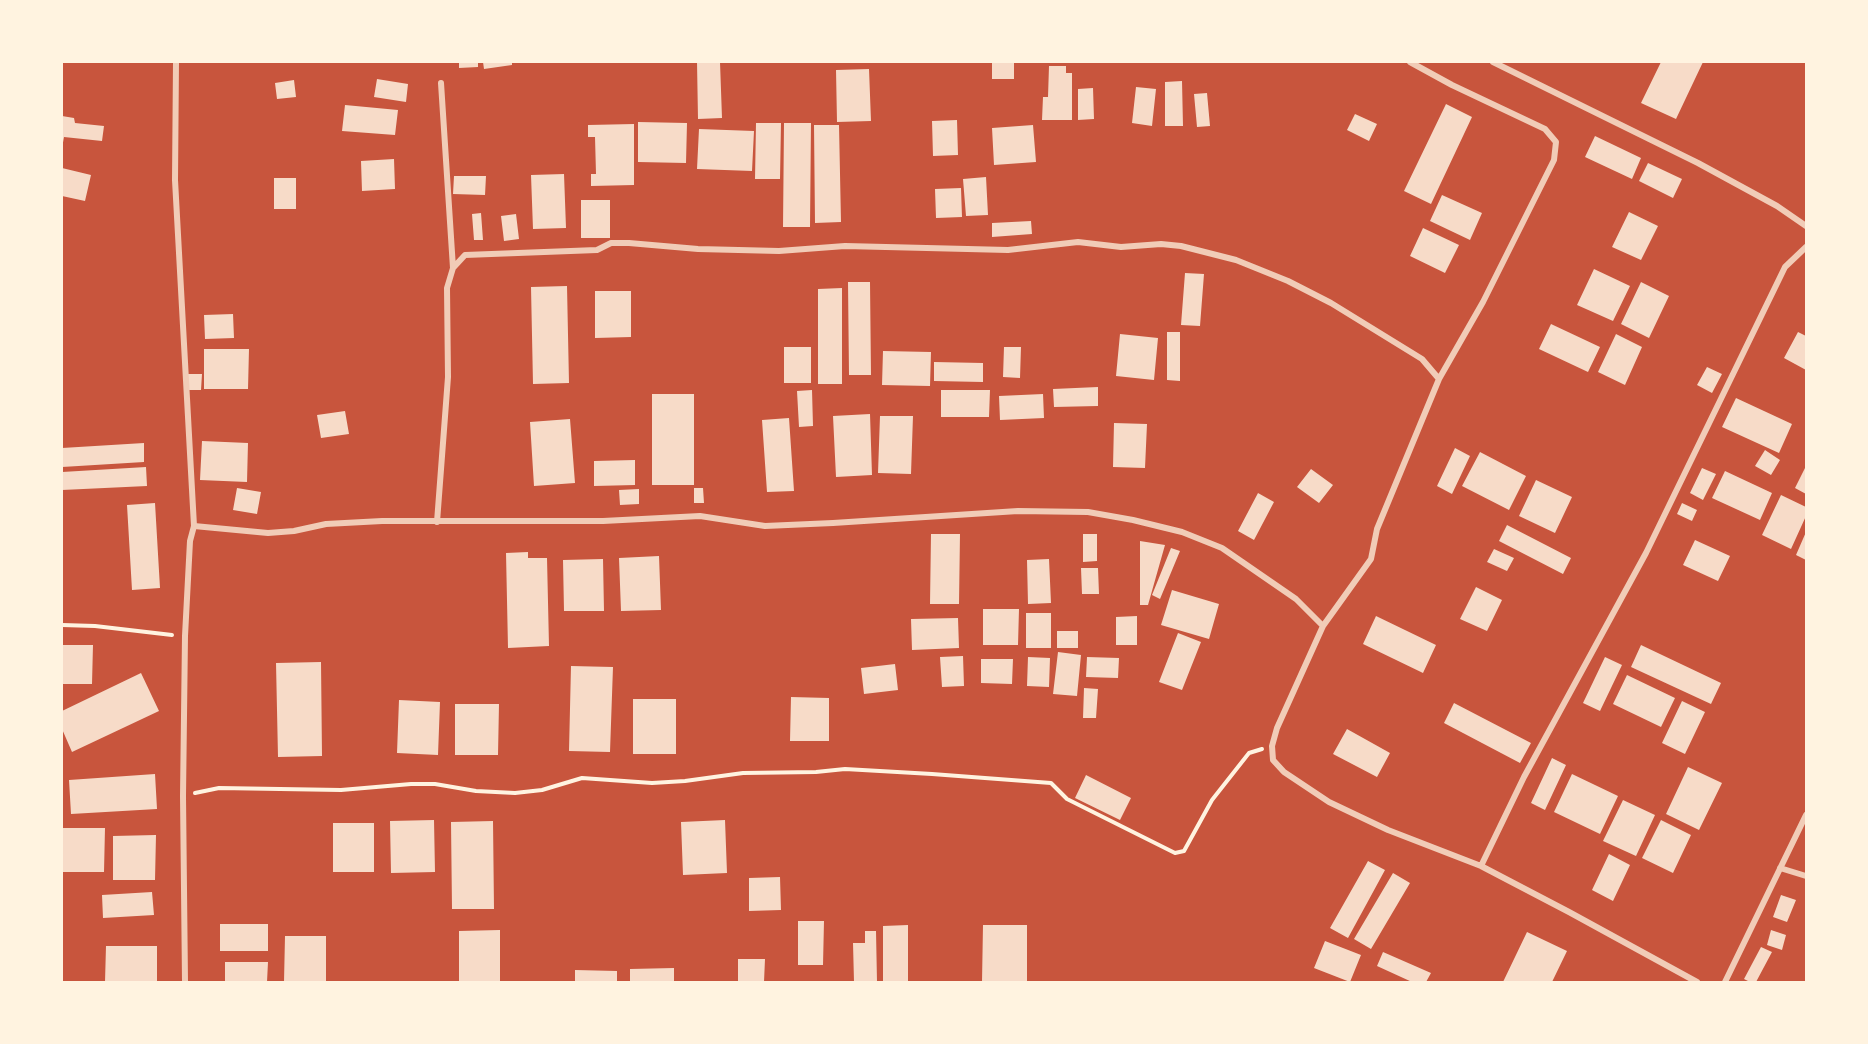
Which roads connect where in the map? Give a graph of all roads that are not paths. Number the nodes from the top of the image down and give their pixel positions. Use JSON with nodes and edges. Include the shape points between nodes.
{"nodes":[{"id":1,"x":176,"y":62,"type":"edge"},
{"id":2,"x":1410,"y":62,"type":"edge"},
{"id":3,"x":1493,"y":62,"type":"edge"},
{"id":4,"x":441,"y":83,"type":"dead end"},
{"id":5,"x":1806,"y":226,"type":"edge"},
{"id":6,"x":1806,"y":247,"type":"edge"},
{"id":7,"x":453,"y":268,"type":"junction"},
{"id":8,"x":1439,"y":379,"type":"junction"},
{"id":9,"x":437,"y":522,"type":"junction"},
{"id":10,"x":194,"y":526,"type":"junction"},
{"id":11,"x":1323,"y":626,"type":"junction"},
{"id":12,"x":1806,"y":815,"type":"edge"},
{"id":13,"x":1481,"y":866,"type":"junction"},
{"id":14,"x":1780,"y":868,"type":"junction"},
{"id":15,"x":1806,"y":876,"type":"edge"},
{"id":16,"x":185,"y":982,"type":"edge"},
{"id":17,"x":1697,"y":982,"type":"edge"},
{"id":18,"x":1725,"y":982,"type":"edge"}],
"edges":[{"from":1,"to":10,"type":"street","via":[[175,180]]},
{"from":2,"to":8,"type":"street","via":[[1538,125],[1556,141],[1554,160],[1483,302]]},
{"from":3,"to":5,"type":"street","via":[[1698,163]]},
{"from":4,"to":7,"type":"street"},
{"from":6,"to":13,"type":"street","via":[[1785,267],[1647,553],[1524,777]]},
{"from":7,"to":8,"type":"street","via":[[465,255],[597,250],[611,243],[779,251],[845,246],[1008,250],[1078,242],[1121,247],[1181,246],[1236,260],[1331,303],[1422,359]]},
{"from":7,"to":9,"type":"street","via":[[447,288],[448,377]]},
{"from":8,"to":11,"type":"street","via":[[1377,529],[1371,559]]},
{"from":9,"to":10,"type":"street","via":[[326,524],[268,533]]},
{"from":9,"to":11,"type":"street","via":[[700,516],[765,526],[1018,511],[1088,512],[1182,532],[1222,548],[1296,599]]},
{"from":10,"to":16,"type":"street","via":[[185,636]]},
{"from":11,"to":13,"type":"street","via":[[1277,728],[1273,760],[1329,802]]},
{"from":12,"to":14,"type":"street"},
{"from":13,"to":17,"type":"street"},
{"from":14,"to":15,"type":"street"},
{"from":14,"to":18,"type":"street"}]}
